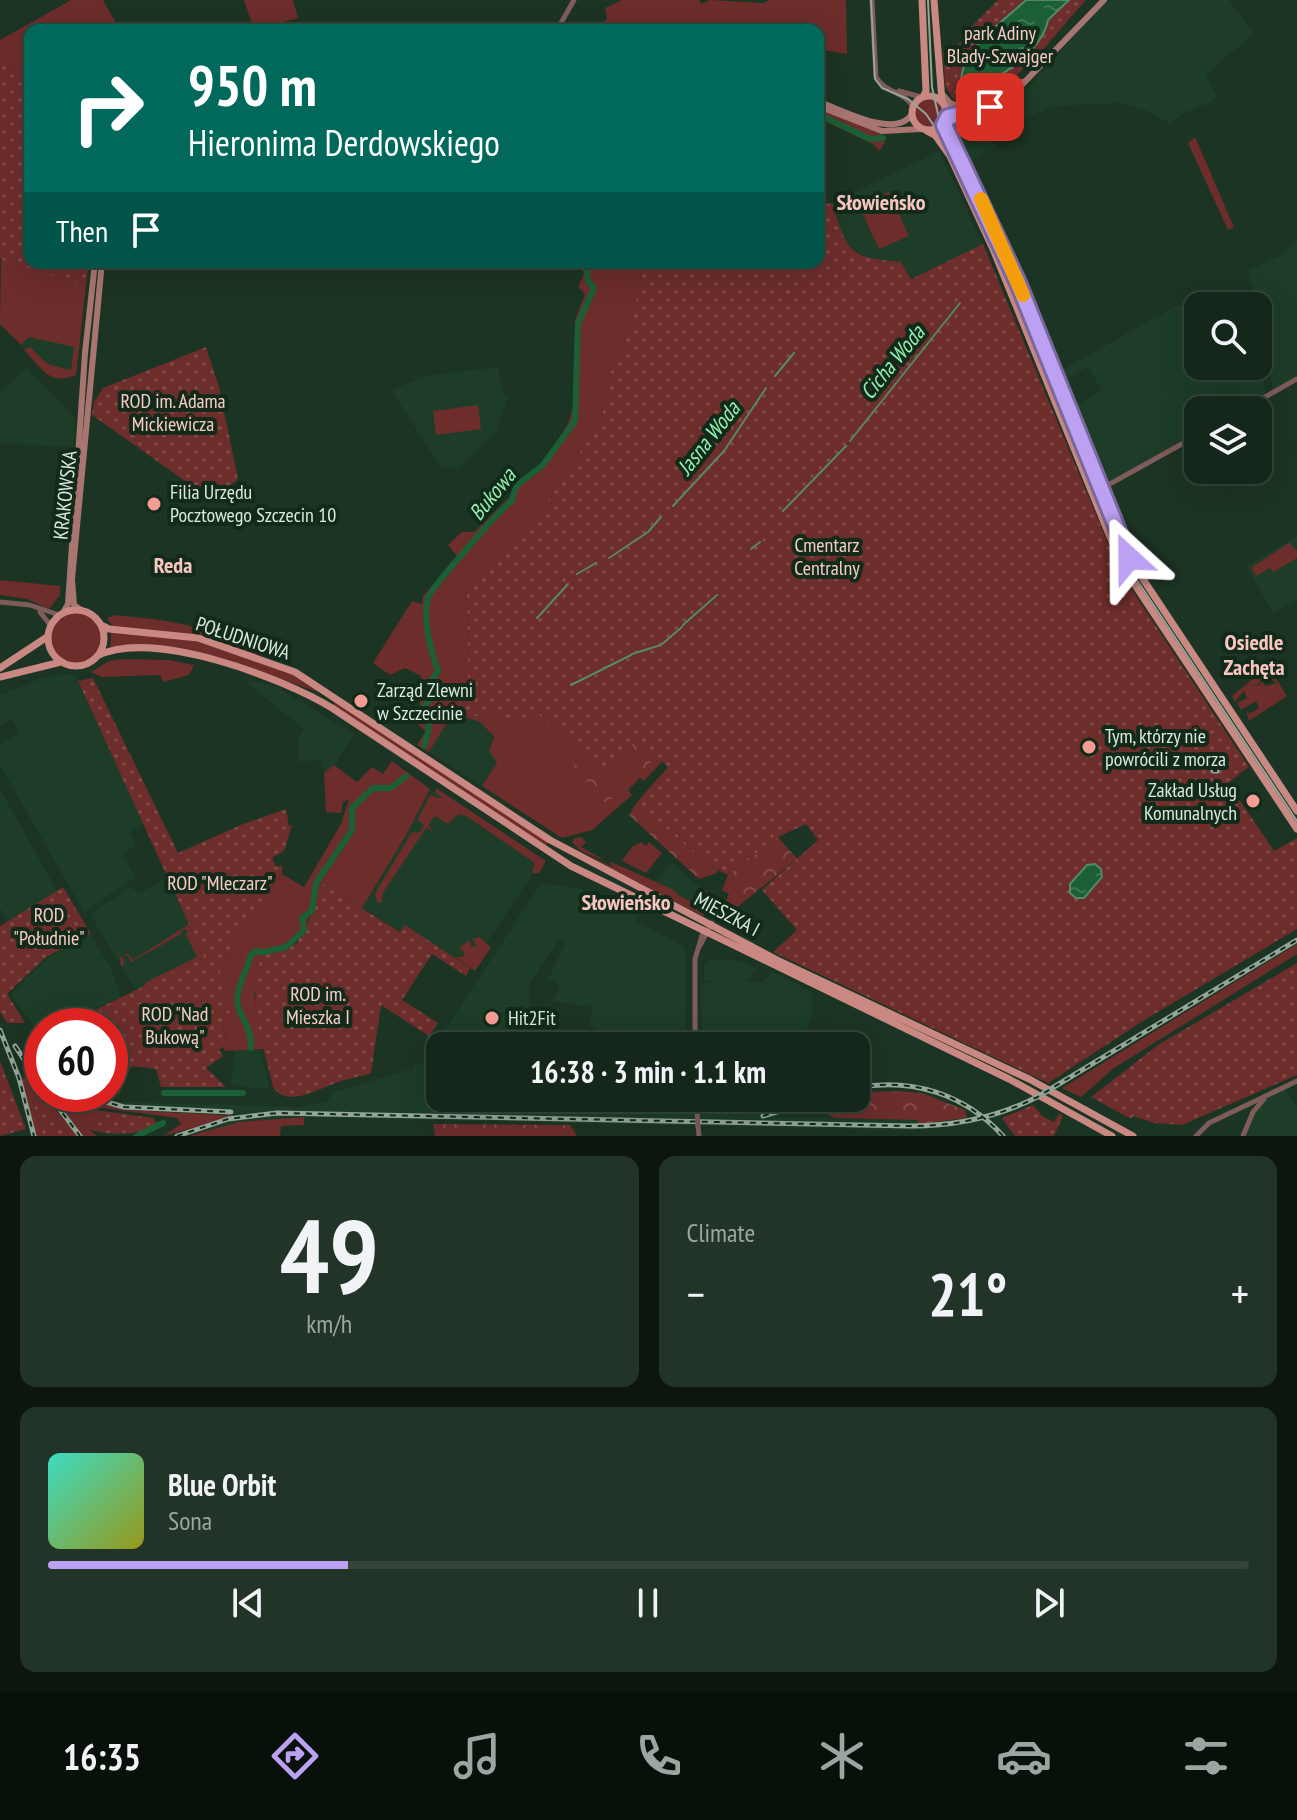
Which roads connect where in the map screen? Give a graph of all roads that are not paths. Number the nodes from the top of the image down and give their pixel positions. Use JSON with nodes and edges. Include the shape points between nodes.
{"nodes":[{"id":1,"x":574,"y":0,"type":"edge"},
{"id":2,"x":872,"y":0,"type":"edge"},
{"id":3,"x":922,"y":0,"type":"edge"},
{"id":4,"x":934,"y":0,"type":"edge"},
{"id":5,"x":1104,"y":0,"type":"edge"},
{"id":6,"x":561,"y":24,"type":"edge"},
{"id":7,"x":1038,"y":70,"type":"junction"},
{"id":8,"x":939,"y":85,"type":"junction"},
{"id":9,"x":890,"y":89,"type":"junction"},
{"id":10,"x":922,"y":97,"type":"junction"},
{"id":11,"x":944,"y":104,"type":"junction"},
{"id":12,"x":824,"y":106,"type":"edge"},
{"id":13,"x":824,"y":106,"type":"edge"},
{"id":14,"x":970,"y":107,"type":"junction"},
{"id":15,"x":912,"y":111,"type":"junction"},
{"id":16,"x":945,"y":120,"type":"junction"},
{"id":17,"x":924,"y":130,"type":"junction"},
{"id":18,"x":95,"y":268,"type":"edge"},
{"id":19,"x":101,"y":268,"type":"edge"},
{"id":20,"x":1297,"y":379,"type":"edge"},
{"id":21,"x":87,"y":380,"type":"junction"},
{"id":22,"x":1267,"y":396,"type":"edge"},
{"id":23,"x":1184,"y":443,"type":"edge"},
{"id":24,"x":1100,"y":490,"type":"junction"},
{"id":25,"x":1091,"y":493,"type":"junction"},
{"id":26,"x":0,"y":602,"type":"edge"},
{"id":27,"x":33,"y":606,"type":"junction"},
{"id":28,"x":81,"y":610,"type":"junction"},
{"id":29,"x":61,"y":614,"type":"junction"},
{"id":30,"x":101,"y":625,"type":"junction"},
{"id":31,"x":51,"y":626,"type":"junction"},
{"id":32,"x":48,"y":635,"type":"junction"},
{"id":33,"x":97,"y":656,"type":"junction"},
{"id":34,"x":63,"y":662,"type":"junction"},
{"id":35,"x":0,"y":668,"type":"edge"},
{"id":36,"x":0,"y":677,"type":"edge"},
{"id":37,"x":324,"y":690,"type":"joint"},
{"id":38,"x":318,"y":699,"type":"joint"},
{"id":39,"x":1297,"y":811,"type":"edge"},
{"id":40,"x":1297,"y":829,"type":"edge"},
{"id":41,"x":710,"y":922,"type":"junction"},
{"id":42,"x":705,"y":932,"type":"junction"},
{"id":43,"x":695,"y":1032,"type":"edge"},
{"id":44,"x":1297,"y":1081,"type":"edge"},
{"id":45,"x":1271,"y":1093,"type":"junction"},
{"id":46,"x":697,"y":1112,"type":"edge"},
{"id":47,"x":699,"y":1136,"type":"edge"},
{"id":48,"x":1112,"y":1136,"type":"edge"},
{"id":49,"x":1133,"y":1136,"type":"edge"},
{"id":50,"x":1196,"y":1136,"type":"edge"},
{"id":51,"x":1243,"y":1136,"type":"edge"}],
"edges":[{"from":1,"to":6,"type":"street"},
{"from":2,"to":9,"type":"street","via":[[875,75]]},
{"from":3,"to":10,"type":"main road"},
{"from":4,"to":8,"type":"main road"},
{"from":5,"to":7,"type":"main road"},
{"from":7,"to":14,"type":"main road","via":[[1001,95]]},
{"from":7,"to":16,"type":"main road","via":[[996,105]]},
{"from":8,"to":11,"type":"main road"},
{"from":8,"to":14,"type":"main road","via":[[949,102]]},
{"from":9,"to":10,"type":"street"},
{"from":9,"to":15,"type":"street"},
{"from":10,"to":11,"type":"main road"},
{"from":10,"to":15,"type":"main road"},
{"from":11,"to":14,"type":"main road","via":[[952,110]]},
{"from":11,"to":16,"type":"main road"},
{"from":12,"to":15,"type":"main road","via":[[878,124],[902,123]]},
{"from":13,"to":17,"type":"main road","via":[[884,131]]},
{"from":15,"to":17,"type":"main road"},
{"from":16,"to":17,"type":"main road","via":[[938,128]]},
{"from":16,"to":24,"type":"main road","via":[[1018,283]]},
{"from":17,"to":25,"type":"main road","via":[[935,135],[950,156]]},
{"from":18,"to":21,"type":"main road"},
{"from":19,"to":21,"type":"main road"},
{"from":20,"to":22,"type":"street"},
{"from":21,"to":28,"type":"main road","name":"KRAKOWSKA","via":[[72,579],[74,603]]},
{"from":21,"to":29,"type":"main road","name":"KRAKOWSKA","via":[[68,604]]},
{"from":23,"to":24,"type":"street"},
{"from":24,"to":25,"type":"street"},
{"from":24,"to":39,"type":"main road","via":[[1138,575]]},
{"from":25,"to":40,"type":"main road","via":[[1129,579]]},
{"from":26,"to":27,"type":"street"},
{"from":27,"to":29,"type":"street"},
{"from":27,"to":31,"type":"street"},
{"from":28,"to":29,"type":"main road"},
{"from":28,"to":30,"type":"main road"},
{"from":29,"to":31,"type":"main road"},
{"from":30,"to":33,"type":"main road","via":[[104,642]]},
{"from":30,"to":37,"type":"main road","name":"POŁUDNIOWA","via":[[220,644],[289,669]]},
{"from":31,"to":32,"type":"main road"},
{"from":32,"to":34,"type":"main road","via":[[51,651]]},
{"from":32,"to":35,"type":"main road"},
{"from":33,"to":34,"type":"main road","via":[[81,665]]},
{"from":33,"to":38,"type":"main road","name":"POŁUDNIOWA","via":[[143,650],[210,658],[255,670]]},
{"from":34,"to":36,"type":"main road"},
{"from":37,"to":41,"type":"main road","name":"MIESZKA I","via":[[551,841]]},
{"from":38,"to":42,"type":"main road","name":"MIESZKA I","via":[[564,862]]},
{"from":41,"to":42,"type":"street"},
{"from":41,"to":49,"type":"main road","name":"MIESZKA I"},
{"from":42,"to":43,"type":"street","via":[[697,950]]},
{"from":42,"to":48,"type":"main road","name":"MIESZKA I"},
{"from":44,"to":45,"type":"street"},
{"from":45,"to":50,"type":"street","via":[[1206,1124]]},
{"from":45,"to":51,"type":"street","via":[[1254,1109]]},
{"from":46,"to":47,"type":"street","bridge":true}]}
